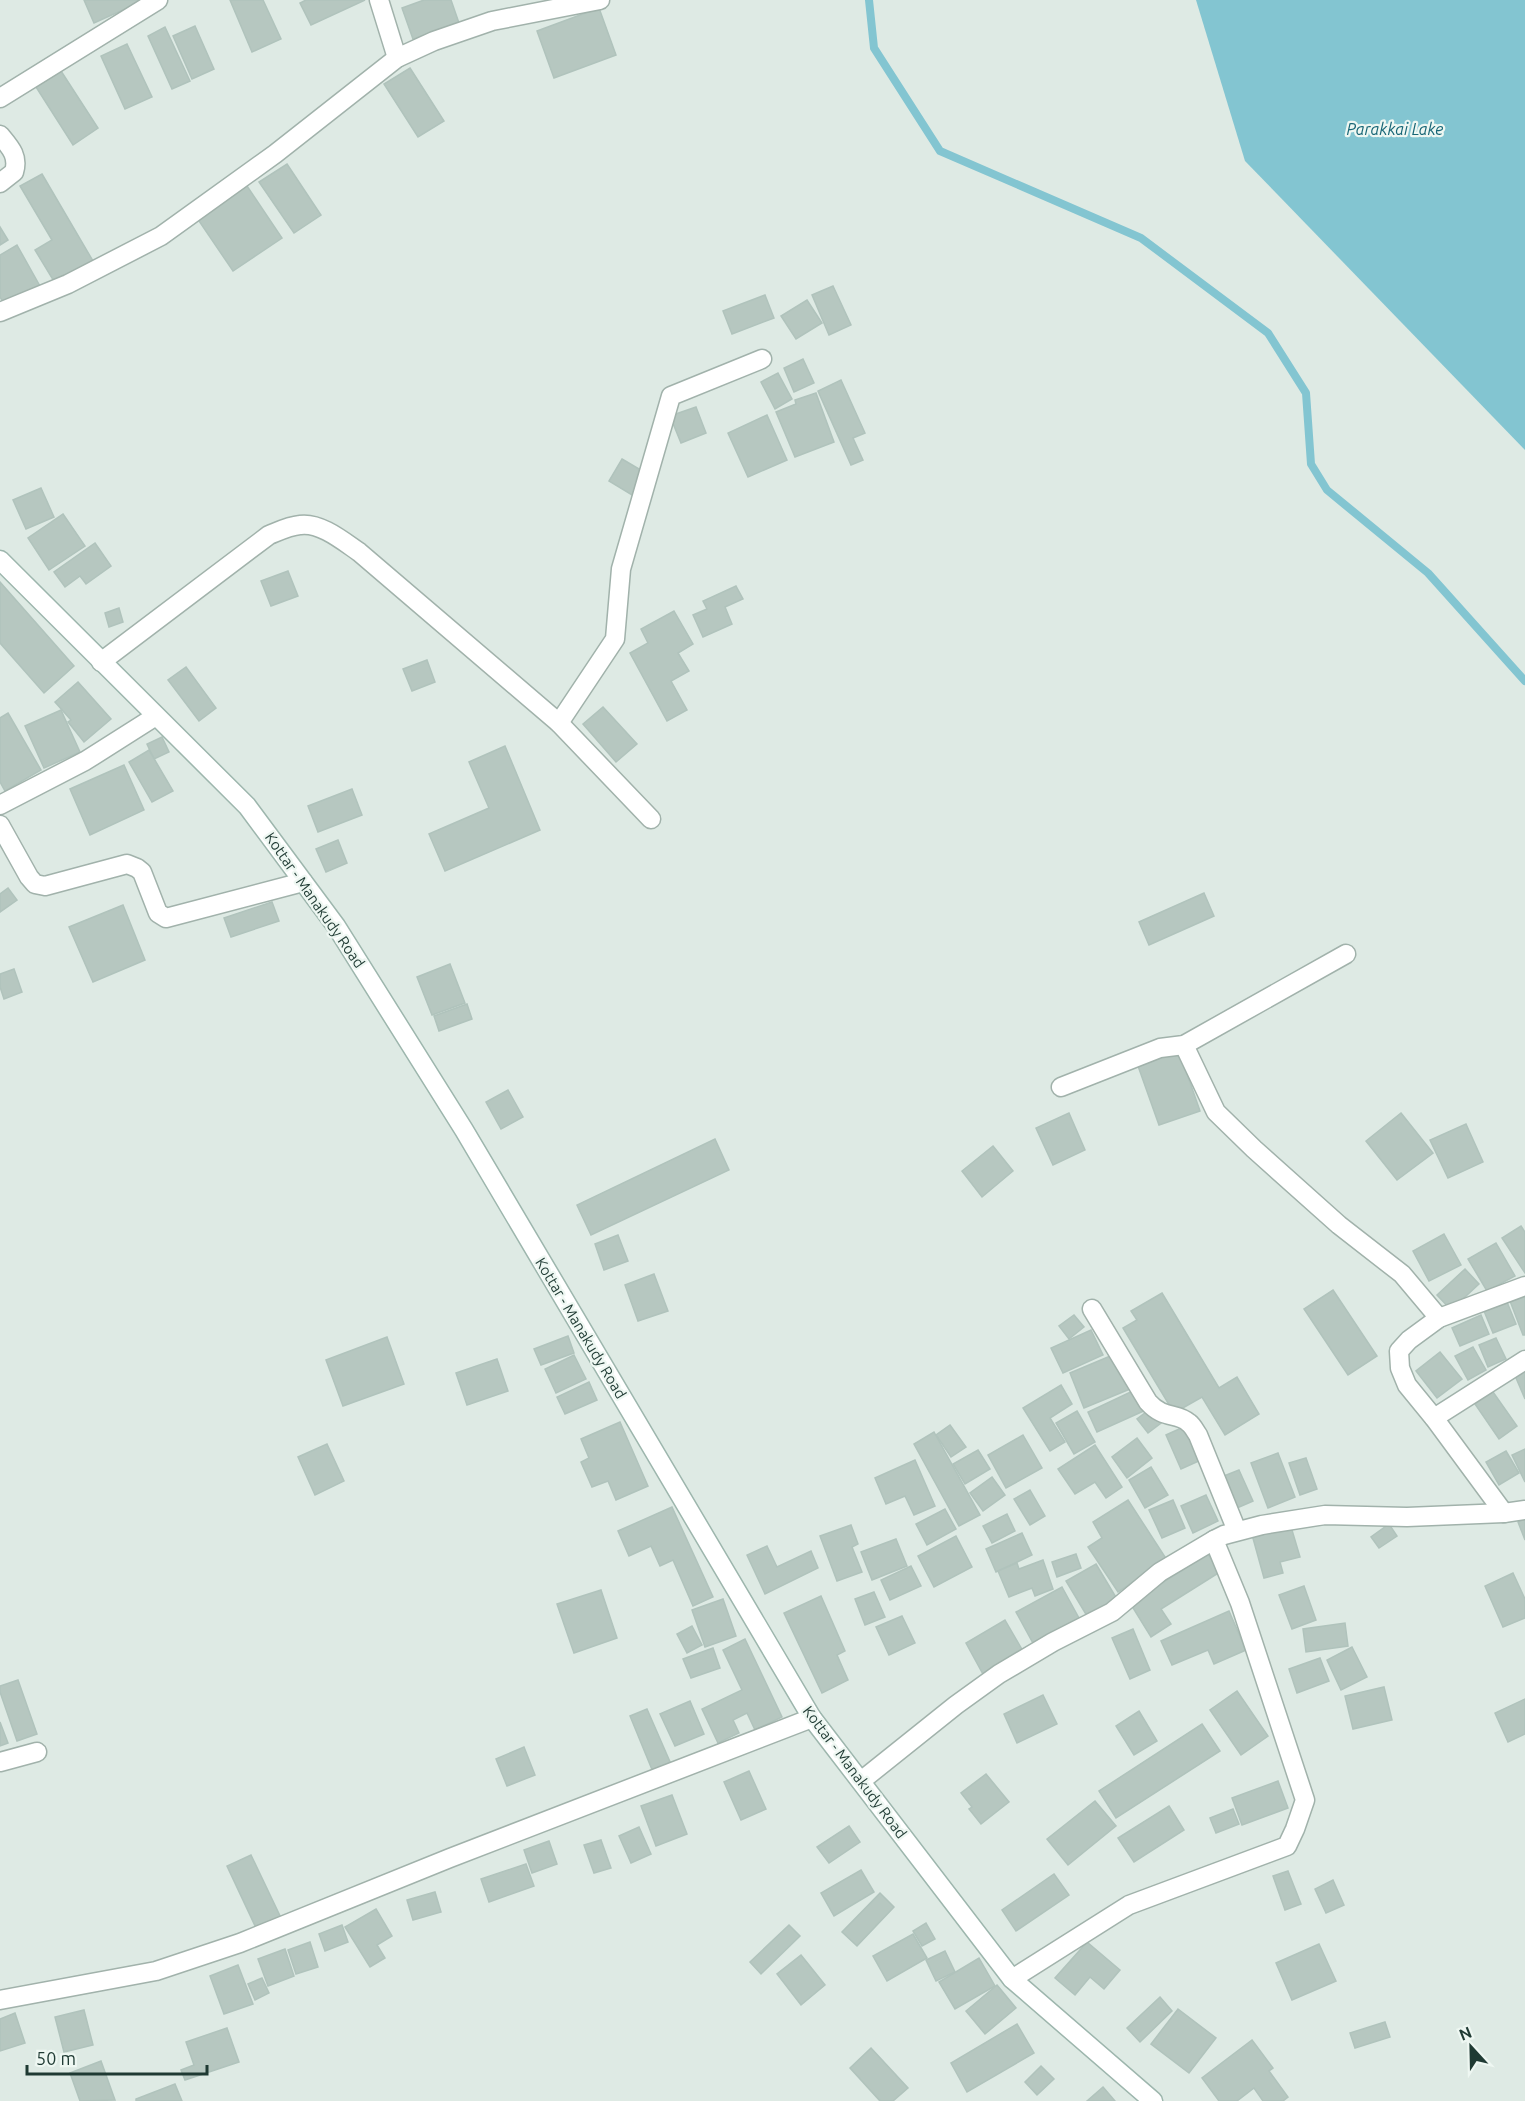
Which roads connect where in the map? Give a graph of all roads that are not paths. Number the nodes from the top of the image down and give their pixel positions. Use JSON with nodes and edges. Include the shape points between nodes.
{"nodes":[{"id":1,"x":158,"y":0,"type":"edge"},
{"id":2,"x":379,"y":0,"type":"edge"},
{"id":3,"x":600,"y":0,"type":"edge"},
{"id":4,"x":398,"y":58,"type":"junction"},
{"id":5,"x":0,"y":98,"type":"edge"},
{"id":6,"x":0,"y":135,"type":"edge"},
{"id":7,"x":0,"y":183,"type":"edge"},
{"id":8,"x":0,"y":312,"type":"edge"},
{"id":9,"x":762,"y":359,"type":"dead end"},
{"id":10,"x":0,"y":560,"type":"edge"},
{"id":11,"x":101,"y":662,"type":"junction"},
{"id":12,"x":156,"y":716,"type":"junction"},
{"id":13,"x":559,"y":723,"type":"junction"},
{"id":14,"x":0,"y":804,"type":"edge"},
{"id":15,"x":651,"y":819,"type":"dead end"},
{"id":16,"x":0,"y":825,"type":"edge"},
{"id":17,"x":303,"y":882,"type":"junction"},
{"id":18,"x":1346,"y":954,"type":"dead end"},
{"id":19,"x":1185,"y":1045,"type":"junction"},
{"id":20,"x":1061,"y":1087,"type":"dead end"},
{"id":21,"x":1525,"y":1286,"type":"edge"},
{"id":22,"x":1092,"y":1309,"type":"dead end"},
{"id":23,"x":1439,"y":1318,"type":"junction"},
{"id":24,"x":1525,"y":1360,"type":"edge"},
{"id":25,"x":1434,"y":1418,"type":"junction"},
{"id":26,"x":1525,"y":1510,"type":"edge"},
{"id":27,"x":1504,"y":1513,"type":"junction"},
{"id":28,"x":1237,"y":1531,"type":"junction"},
{"id":29,"x":1214,"y":1540,"type":"junction"},
{"id":30,"x":812,"y":1718,"type":"junction"},
{"id":31,"x":37,"y":1752,"type":"dead end"},
{"id":32,"x":0,"y":1762,"type":"edge"},
{"id":33,"x":861,"y":1781,"type":"junction"},
{"id":34,"x":1012,"y":1979,"type":"junction"},
{"id":35,"x":0,"y":2000,"type":"edge"},
{"id":36,"x":1153,"y":2101,"type":"edge"}],
"edges":[{"from":1,"to":5,"type":"street"},
{"from":2,"to":4,"type":"street"},
{"from":3,"to":4,"type":"street","via":[[492,21]]},
{"from":4,"to":8,"type":"street","via":[[161,236],[68,284]]},
{"from":6,"to":7,"type":"street","via":[[16,159],[14,172]]},
{"from":9,"to":13,"type":"street","via":[[671,396],[621,569],[615,639]]},
{"from":10,"to":11,"type":"street","name":"Kottar - Manakudy Road"},
{"from":11,"to":12,"type":"street","name":"Kottar - Manakudy Road"},
{"from":11,"to":13,"type":"street","via":[[269,535],[301,524],[311,525],[359,552]]},
{"from":12,"to":14,"type":"street","via":[[86,761]]},
{"from":12,"to":17,"type":"street","name":"Kottar - Manakudy Road","via":[[247,806]]},
{"from":13,"to":15,"type":"street"},
{"from":16,"to":17,"type":"street","via":[[34,884],[45,886],[127,864],[142,872],[156,910],[166,918]]},
{"from":17,"to":30,"type":"street","name":"Kottar - Manakudy Road","via":[[336,926],[464,1130]]},
{"from":18,"to":19,"type":"street"},
{"from":19,"to":20,"type":"street","via":[[1160,1048]]},
{"from":19,"to":23,"type":"street","via":[[1216,1112],[1339,1225],[1402,1274]]},
{"from":21,"to":23,"type":"street"},
{"from":22,"to":28,"type":"street","via":[[1155,1410],[1189,1423],[1198,1435]]},
{"from":23,"to":25,"type":"street","via":[[1399,1351],[1407,1385]]},
{"from":24,"to":25,"type":"street"},
{"from":25,"to":27,"type":"street"},
{"from":26,"to":27,"type":"street"},
{"from":27,"to":28,"type":"street","via":[[1325,1515]]},
{"from":28,"to":29,"type":"street"},
{"from":29,"to":33,"type":"street","via":[[1160,1572],[1112,1612],[999,1674]]},
{"from":29,"to":34,"type":"street","via":[[1240,1603],[1305,1800],[1295,1829],[1287,1846],[1129,1905]]},
{"from":30,"to":33,"type":"street","name":"Kottar - Manakudy Road"},
{"from":30,"to":35,"type":"street","via":[[240,1943],[156,1971]]},
{"from":31,"to":32,"type":"street"},
{"from":33,"to":34,"type":"street","name":"Kottar - Manakudy Road"},
{"from":34,"to":36,"type":"street","name":"Kottar - Manakudy Road"}]}
